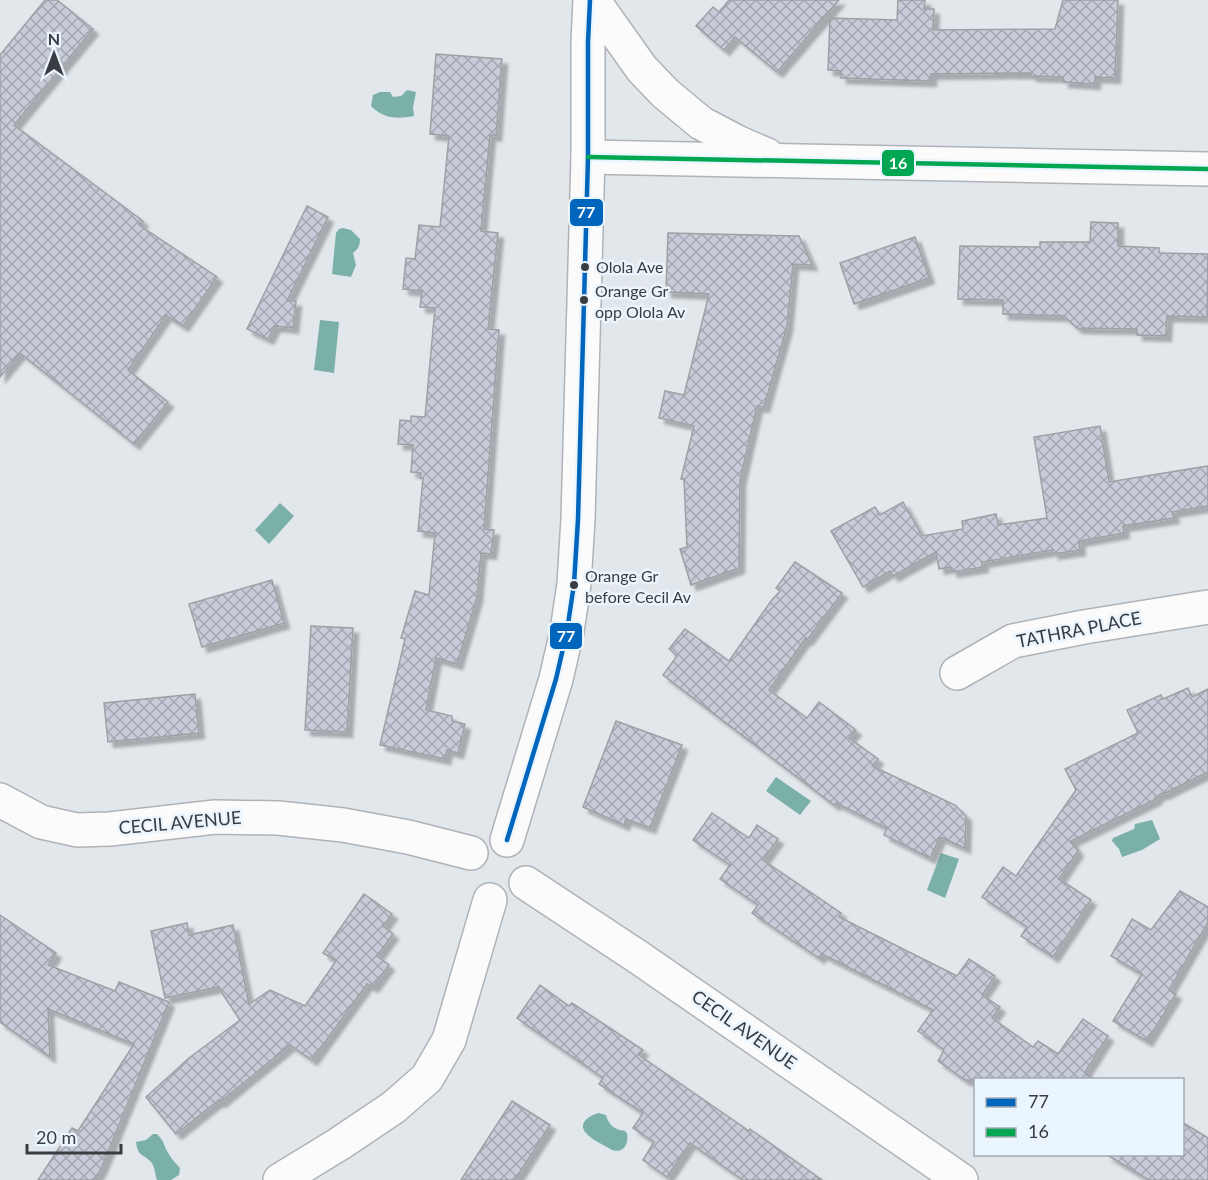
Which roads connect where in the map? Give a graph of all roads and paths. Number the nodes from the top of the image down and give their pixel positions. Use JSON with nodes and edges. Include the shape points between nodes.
{"nodes":[{"id":1,"x":592,"y":0,"type":"edge"},
{"id":2,"x":588,"y":157,"type":"junction"},
{"id":3,"x":783,"y":161,"type":"junction"},
{"id":4,"x":1208,"y":169,"type":"edge"},
{"id":5,"x":1208,"y":607,"type":"edge"},
{"id":6,"x":957,"y":674,"type":"dead end"},
{"id":7,"x":0,"y":800,"type":"edge"},
{"id":8,"x":507,"y":840,"type":"junction"},
{"id":9,"x":471,"y":853,"type":"junction"},
{"id":10,"x":526,"y":883,"type":"junction"},
{"id":11,"x":490,"y":900,"type":"junction"},
{"id":12,"x":280,"y":1180,"type":"edge"},
{"id":13,"x":961,"y":1180,"type":"edge"}],
"edges":[{"from":1,"to":2,"type":"street"},
{"from":1,"to":3,"type":"street","via":[[664,93],[701,123]]},
{"from":2,"to":3,"type":"street"},
{"from":2,"to":8,"type":"street","via":[[574,584],[556,679]]},
{"from":3,"to":4,"type":"street"},
{"from":5,"to":6,"type":"street","name":"TATHRA PLACE","via":[[1013,641]]},
{"from":7,"to":9,"type":"street","name":"CECIL AVENUE","via":[[41,822],[77,830],[215,817],[278,818],[343,825]]},
{"from":8,"to":9,"type":"street","via":[[487,840]]},
{"from":8,"to":10,"type":"street","via":[[523,852],[528,862]]},
{"from":9,"to":11,"type":"street","via":[[467,862],[468,882]]},
{"from":10,"to":11,"type":"street","via":[[511,898]]},
{"from":10,"to":13,"type":"street","name":"CECIL AVENUE"},
{"from":11,"to":12,"type":"street","via":[[449,1040],[427,1078],[394,1107]]}]}
